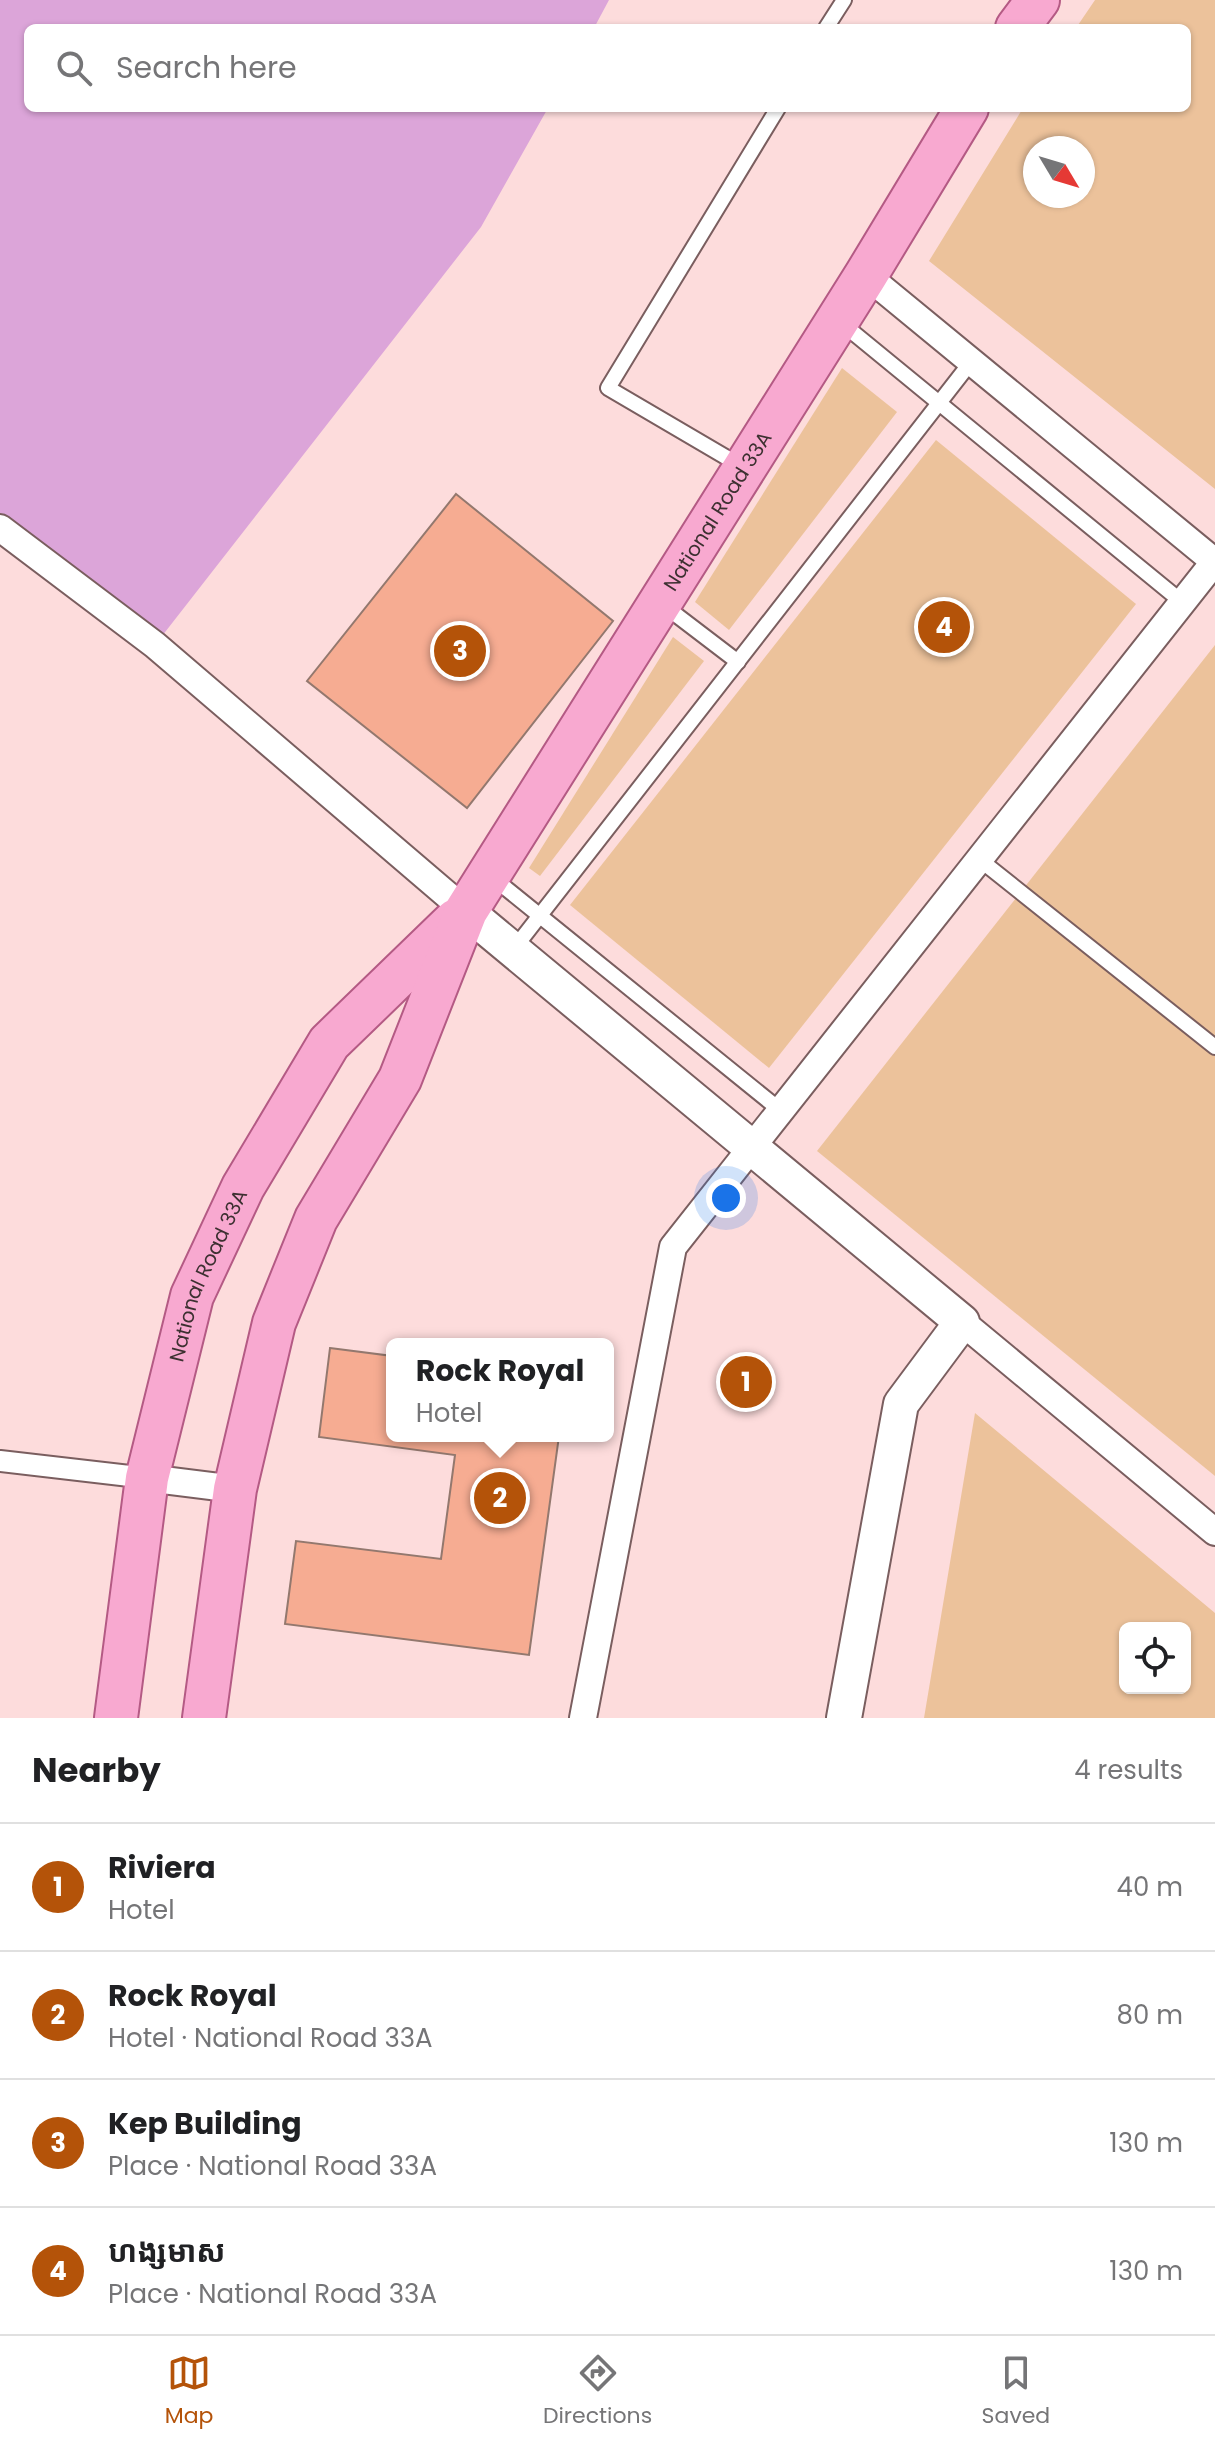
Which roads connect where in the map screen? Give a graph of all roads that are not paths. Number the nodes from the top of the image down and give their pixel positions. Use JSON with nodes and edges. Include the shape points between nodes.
{"nodes":[{"id":1,"x":844,"y":0,"type":"edge"},
{"id":2,"x":1038,"y":0,"type":"edge"},
{"id":3,"x":829,"y":24,"type":"edge"},
{"id":4,"x":1020,"y":24,"type":"edge"},
{"id":5,"x":776,"y":112,"type":"edge"},
{"id":6,"x":965,"y":112,"type":"edge"},
{"id":7,"x":866,"y":275,"type":"junction"},
{"id":8,"x":838,"y":320,"type":"junction"},
{"id":9,"x":971,"y":362,"type":"junction"},
{"id":10,"x":939,"y":403,"type":"junction"},
{"id":11,"x":745,"y":468,"type":"junction"},
{"id":12,"x":0,"y":528,"type":"edge"},
{"id":13,"x":1215,"y":561,"type":"edge"},
{"id":14,"x":660,"y":602,"type":"junction"},
{"id":15,"x":1182,"y":602,"type":"junction"},
{"id":16,"x":738,"y":662,"type":"junction"},
{"id":17,"x":979,"y":859,"type":"junction"},
{"id":18,"x":489,"y":875,"type":"junction"},
{"id":19,"x":466,"y":911,"type":"junction"},
{"id":20,"x":540,"y":916,"type":"junction"},
{"id":21,"x":513,"y":951,"type":"junction"},
{"id":22,"x":1215,"y":1047,"type":"edge"},
{"id":23,"x":780,"y":1110,"type":"junction"},
{"id":24,"x":750,"y":1148,"type":"junction"},
{"id":25,"x":962,"y":1322,"type":"junction"},
{"id":26,"x":0,"y":1461,"type":"edge"},
{"id":27,"x":147,"y":1478,"type":"junction"},
{"id":28,"x":235,"y":1489,"type":"junction"},
{"id":29,"x":1215,"y":1531,"type":"edge"},
{"id":30,"x":116,"y":1718,"type":"edge"},
{"id":31,"x":204,"y":1718,"type":"edge"},
{"id":32,"x":583,"y":1718,"type":"edge"},
{"id":33,"x":844,"y":1718,"type":"edge"}],
"edges":[{"from":1,"to":3,"type":"lane"},
{"from":2,"to":4,"type":"main road"},
{"from":5,"to":11,"type":"lane","via":[[608,388]]},
{"from":6,"to":7,"type":"main road","name":"National Road 33A"},
{"from":7,"to":8,"type":"main road","name":"National Road 33A"},
{"from":7,"to":9,"type":"street"},
{"from":8,"to":10,"type":"lane"},
{"from":8,"to":11,"type":"main road","name":"National Road 33A"},
{"from":9,"to":10,"type":"lane"},
{"from":9,"to":13,"type":"street"},
{"from":10,"to":15,"type":"lane"},
{"from":10,"to":16,"type":"lane"},
{"from":11,"to":14,"type":"main road","name":"National Road 33A"},
{"from":12,"to":19,"type":"street","via":[[155,645]]},
{"from":13,"to":15,"type":"street"},
{"from":14,"to":16,"type":"lane"},
{"from":14,"to":18,"type":"main road","name":"National Road 33A"},
{"from":15,"to":17,"type":"street"},
{"from":16,"to":20,"type":"lane"},
{"from":17,"to":22,"type":"lane"},
{"from":17,"to":23,"type":"street"},
{"from":18,"to":19,"type":"main road","name":"National Road 33A"},
{"from":18,"to":20,"type":"lane"},
{"from":19,"to":21,"type":"street"},
{"from":19,"to":27,"type":"main road","name":"National Road 33A","via":[[329,1043],[243,1187],[192,1296]]},
{"from":19,"to":28,"type":"main road","name":"National Road 33A","via":[[400,1079],[316,1219],[274,1323]]},
{"from":20,"to":21,"type":"lane"},
{"from":20,"to":23,"type":"lane"},
{"from":21,"to":24,"type":"street"},
{"from":23,"to":24,"type":"street"},
{"from":24,"to":25,"type":"street"},
{"from":24,"to":32,"type":"street","via":[[673,1247]]},
{"from":25,"to":29,"type":"street"},
{"from":25,"to":33,"type":"street","via":[[901,1404]]},
{"from":26,"to":27,"type":"street"},
{"from":27,"to":28,"type":"street"},
{"from":27,"to":30,"type":"main road","name":"National Road 33A"},
{"from":28,"to":31,"type":"main road","name":"National Road 33A"}]}
